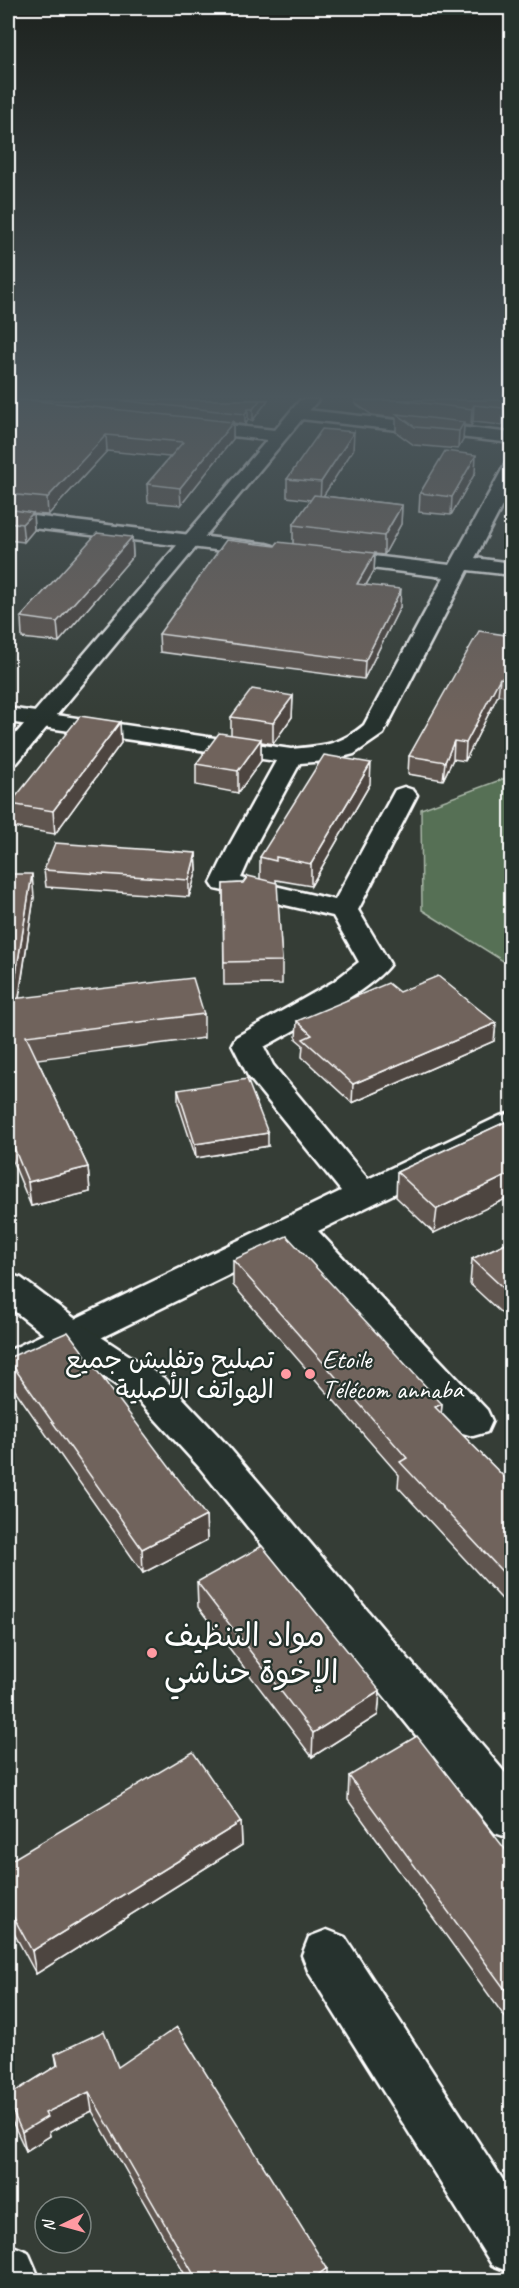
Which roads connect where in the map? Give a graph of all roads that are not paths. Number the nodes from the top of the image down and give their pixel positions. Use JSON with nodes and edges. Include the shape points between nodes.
{"nodes":[{"id":1,"x":220,"y":507,"type":"edge"},
{"id":2,"x":491,"y":507,"type":"edge"},
{"id":3,"x":8,"y":519,"type":"edge"},
{"id":4,"x":192,"y":541,"type":"junction"},
{"id":5,"x":284,"y":552,"type":"edge"},
{"id":6,"x":307,"y":555,"type":"edge"},
{"id":7,"x":459,"y":568,"type":"junction"},
{"id":8,"x":512,"y":569,"type":"edge"},
{"id":9,"x":8,"y":715,"type":"edge"},
{"id":10,"x":42,"y":720,"type":"junction"},
{"id":11,"x":291,"y":756,"type":"junction"},
{"id":12,"x":8,"y":758,"type":"edge"},
{"id":13,"x":404,"y":795,"type":"dead end"},
{"id":14,"x":344,"y":910,"type":"junction"},
{"id":15,"x":512,"y":1123,"type":"edge"},
{"id":16,"x":363,"y":1195,"type":"junction"},
{"id":17,"x":295,"y":1228,"type":"junction"},
{"id":18,"x":8,"y":1287,"type":"edge"},
{"id":19,"x":73,"y":1337,"type":"junction"},
{"id":20,"x":8,"y":1367,"type":"edge"},
{"id":21,"x":473,"y":1421,"type":"dead end"},
{"id":22,"x":512,"y":1817,"type":"edge"},
{"id":23,"x":327,"y":1955,"type":"dead end"},
{"id":24,"x":512,"y":2245,"type":"edge"},
{"id":25,"x":8,"y":2272,"type":"edge"},
{"id":26,"x":12,"y":2280,"type":"edge"}],
"edges":[{"from":1,"to":4,"type":"street"},
{"from":2,"to":7,"type":"street"},
{"from":3,"to":4,"type":"street"},
{"from":4,"to":5,"type":"street"},
{"from":4,"to":10,"type":"street"},
{"from":6,"to":7,"type":"street"},
{"from":7,"to":8,"type":"street"},
{"from":7,"to":11,"type":"street","via":[[374,729],[358,744],[333,753]]},
{"from":9,"to":10,"type":"street"},
{"from":10,"to":11,"type":"street"},
{"from":10,"to":12,"type":"street"},
{"from":11,"to":14,"type":"street","via":[[225,883]]},
{"from":13,"to":14,"type":"street"},
{"from":14,"to":16,"type":"street","via":[[375,964],[344,988],[247,1044],[259,1069]]},
{"from":15,"to":16,"type":"street"},
{"from":16,"to":17,"type":"street"},
{"from":17,"to":19,"type":"street"},
{"from":17,"to":21,"type":"street"},
{"from":18,"to":19,"type":"street"},
{"from":19,"to":20,"type":"street"},
{"from":19,"to":22,"type":"street","via":[[151,1389],[213,1456]]},
{"from":23,"to":24,"type":"street"},
{"from":25,"to":26,"type":"street"}]}
